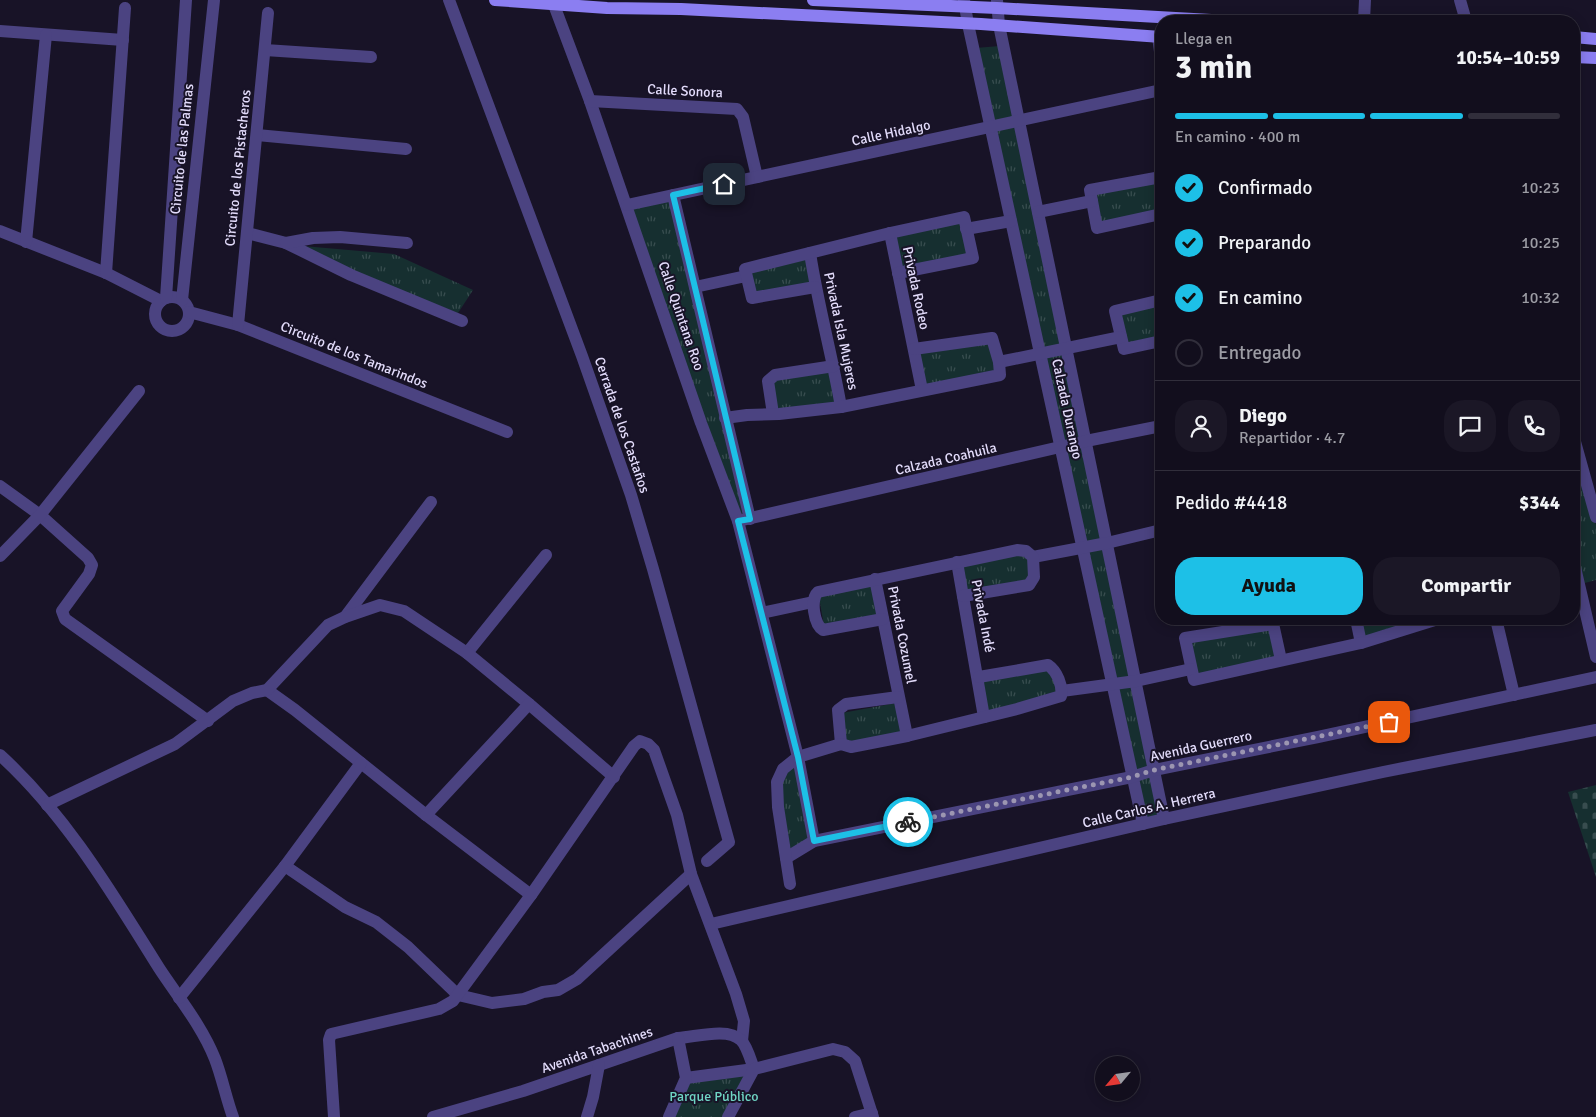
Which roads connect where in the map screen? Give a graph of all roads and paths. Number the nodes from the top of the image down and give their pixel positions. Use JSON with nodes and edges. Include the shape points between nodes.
{"nodes":[{"id":1,"x":186,"y":0,"type":"edge"},
{"id":2,"x":214,"y":0,"type":"edge"},
{"id":3,"x":448,"y":0,"type":"edge"},
{"id":4,"x":495,"y":0,"type":"edge"},
{"id":5,"x":812,"y":0,"type":"edge"},
{"id":6,"x":1365,"y":0,"type":"edge"},
{"id":7,"x":1460,"y":0,"type":"edge"},
{"id":8,"x":964,"y":3,"type":"edge"},
{"id":9,"x":608,"y":4,"type":"edge"},
{"id":10,"x":997,"y":4,"type":"edge"},
{"id":11,"x":554,"y":5,"type":"junction"},
{"id":12,"x":125,"y":8,"type":"dead end"},
{"id":13,"x":268,"y":13,"type":"dead end"},
{"id":14,"x":1364,"y":15,"type":"edge"},
{"id":15,"x":1464,"y":15,"type":"edge"},
{"id":16,"x":1155,"y":16,"type":"edge"},
{"id":17,"x":968,"y":24,"type":"junction"},
{"id":18,"x":999,"y":25,"type":"junction"},
{"id":19,"x":0,"y":32,"type":"edge"},
{"id":20,"x":46,"y":35,"type":"junction"},
{"id":21,"x":1155,"y":37,"type":"edge"},
{"id":22,"x":1580,"y":38,"type":"edge"},
{"id":23,"x":1596,"y":39,"type":"edge"},
{"id":24,"x":123,"y":40,"type":"junction"},
{"id":25,"x":265,"y":50,"type":"junction"},
{"id":26,"x":371,"y":57,"type":"dead end"},
{"id":27,"x":1580,"y":57,"type":"edge"},
{"id":28,"x":1596,"y":58,"type":"edge"},
{"id":29,"x":1155,"y":91,"type":"edge"},
{"id":30,"x":590,"y":101,"type":"junction"},
{"id":31,"x":1019,"y":121,"type":"junction"},
{"id":32,"x":990,"y":127,"type":"junction"},
{"id":33,"x":256,"y":135,"type":"junction"},
{"id":34,"x":406,"y":149,"type":"dead end"},
{"id":35,"x":757,"y":177,"type":"junction"},
{"id":36,"x":1155,"y":178,"type":"edge"},
{"id":37,"x":673,"y":195,"type":"junction"},
{"id":38,"x":1092,"y":201,"type":"junction"},
{"id":39,"x":627,"y":205,"type":"junction"},
{"id":40,"x":1038,"y":212,"type":"junction"},
{"id":41,"x":1155,"y":215,"type":"edge"},
{"id":42,"x":1011,"y":221,"type":"junction"},
{"id":43,"x":966,"y":229,"type":"junction"},
{"id":44,"x":0,"y":231,"type":"edge"},
{"id":45,"x":247,"y":233,"type":"junction"},
{"id":46,"x":890,"y":233,"type":"junction"},
{"id":47,"x":26,"y":242,"type":"junction"},
{"id":48,"x":286,"y":243,"type":"junction"},
{"id":49,"x":407,"y":243,"type":"dead end"},
{"id":50,"x":810,"y":253,"type":"junction"},
{"id":51,"x":106,"y":273,"type":"junction"},
{"id":52,"x":898,"y":273,"type":"junction"},
{"id":53,"x":746,"y":276,"type":"junction"},
{"id":54,"x":695,"y":287,"type":"junction"},
{"id":55,"x":815,"y":287,"type":"junction"},
{"id":56,"x":163,"y":300,"type":"junction"},
{"id":57,"x":182,"y":300,"type":"junction"},
{"id":58,"x":1155,"y":301,"type":"edge"},
{"id":59,"x":189,"y":312,"type":"junction"},
{"id":60,"x":462,"y":320,"type":"dead end"},
{"id":61,"x":238,"y":325,"type":"junction"},
{"id":62,"x":1122,"y":337,"type":"junction"},
{"id":63,"x":1155,"y":342,"type":"edge"},
{"id":64,"x":914,"y":349,"type":"junction"},
{"id":65,"x":1067,"y":349,"type":"junction"},
{"id":66,"x":1040,"y":354,"type":"junction"},
{"id":67,"x":999,"y":362,"type":"junction"},
{"id":68,"x":834,"y":366,"type":"junction"},
{"id":69,"x":922,"y":390,"type":"junction"},
{"id":70,"x":139,"y":391,"type":"dead end"},
{"id":71,"x":841,"y":407,"type":"junction"},
{"id":72,"x":773,"y":414,"type":"junction"},
{"id":73,"x":725,"y":418,"type":"junction"},
{"id":74,"x":1155,"y":427,"type":"edge"},
{"id":75,"x":507,"y":432,"type":"dead end"},
{"id":76,"x":1086,"y":441,"type":"junction"},
{"id":77,"x":1060,"y":448,"type":"junction"},
{"id":78,"x":1580,"y":459,"type":"edge"},
{"id":79,"x":0,"y":486,"type":"edge"},
{"id":80,"x":430,"y":502,"type":"dead end"},
{"id":81,"x":40,"y":515,"type":"junction"},
{"id":82,"x":1596,"y":516,"type":"edge"},
{"id":83,"x":744,"y":520,"type":"junction"},
{"id":84,"x":1155,"y":531,"type":"edge"},
{"id":85,"x":1107,"y":543,"type":"junction"},
{"id":86,"x":1082,"y":547,"type":"junction"},
{"id":87,"x":546,"y":555,"type":"dead end"},
{"id":88,"x":0,"y":556,"type":"edge"},
{"id":89,"x":1032,"y":557,"type":"junction"},
{"id":90,"x":957,"y":562,"type":"junction"},
{"id":91,"x":875,"y":579,"type":"junction"},
{"id":92,"x":1580,"y":589,"type":"edge"},
{"id":93,"x":963,"y":596,"type":"junction"},
{"id":94,"x":813,"y":602,"type":"junction"},
{"id":95,"x":762,"y":613,"type":"junction"},
{"id":96,"x":345,"y":617,"type":"junction"},
{"id":97,"x":883,"y":619,"type":"junction"},
{"id":98,"x":1252,"y":625,"type":"edge"},
{"id":99,"x":1273,"y":625,"type":"edge"},
{"id":100,"x":1357,"y":625,"type":"edge"},
{"id":101,"x":1419,"y":625,"type":"edge"},
{"id":102,"x":1497,"y":625,"type":"edge"},
{"id":103,"x":1361,"y":643,"type":"junction"},
{"id":104,"x":467,"y":653,"type":"junction"},
{"id":105,"x":1596,"y":657,"type":"edge"},
{"id":106,"x":1281,"y":660,"type":"junction"},
{"id":107,"x":1191,"y":670,"type":"junction"},
{"id":108,"x":979,"y":676,"type":"junction"},
{"id":109,"x":1596,"y":676,"type":"edge"},
{"id":110,"x":1136,"y":682,"type":"junction"},
{"id":111,"x":1112,"y":686,"type":"junction"},
{"id":112,"x":267,"y":690,"type":"junction"},
{"id":113,"x":1062,"y":691,"type":"junction"},
{"id":114,"x":1514,"y":695,"type":"junction"},
{"id":115,"x":898,"y":697,"type":"junction"},
{"id":116,"x":529,"y":704,"type":"junction"},
{"id":117,"x":984,"y":717,"type":"junction"},
{"id":118,"x":208,"y":720,"type":"junction"},
{"id":119,"x":1596,"y":730,"type":"edge"},
{"id":120,"x":907,"y":736,"type":"junction"},
{"id":121,"x":840,"y":744,"type":"junction"},
{"id":122,"x":0,"y":755,"type":"edge"},
{"id":123,"x":798,"y":757,"type":"junction"},
{"id":124,"x":361,"y":763,"type":"junction"},
{"id":125,"x":1154,"y":770,"type":"junction"},
{"id":126,"x":614,"y":777,"type":"junction"},
{"id":127,"x":1132,"y":777,"type":"junction"},
{"id":128,"x":47,"y":805,"type":"junction"},
{"id":129,"x":426,"y":815,"type":"junction"},
{"id":130,"x":1164,"y":819,"type":"junction"},
{"id":131,"x":1142,"y":824,"type":"junction"},
{"id":132,"x":814,"y":841,"type":"junction"},
{"id":133,"x":786,"y":858,"type":"junction"},
{"id":134,"x":707,"y":860,"type":"dead end"},
{"id":135,"x":285,"y":866,"type":"junction"},
{"id":136,"x":691,"y":874,"type":"junction"},
{"id":137,"x":790,"y":884,"type":"dead end"},
{"id":138,"x":531,"y":895,"type":"junction"},
{"id":139,"x":711,"y":924,"type":"junction"},
{"id":140,"x":458,"y":995,"type":"junction"},
{"id":141,"x":179,"y":998,"type":"junction"},
{"id":142,"x":678,"y":1038,"type":"junction"},
{"id":143,"x":742,"y":1041,"type":"junction"},
{"id":144,"x":599,"y":1065,"type":"junction"},
{"id":145,"x":754,"y":1069,"type":"junction"},
{"id":146,"x":686,"y":1078,"type":"junction"},
{"id":147,"x":872,"y":1115,"type":"edge"},
{"id":148,"x":233,"y":1117,"type":"edge"},
{"id":149,"x":334,"y":1117,"type":"edge"},
{"id":150,"x":433,"y":1117,"type":"edge"},
{"id":151,"x":587,"y":1117,"type":"edge"},
{"id":152,"x":669,"y":1117,"type":"edge"},
{"id":153,"x":728,"y":1117,"type":"edge"},
{"id":154,"x":855,"y":1117,"type":"edge"}],
"edges":[{"from":1,"to":56,"type":"street","name":"Circuito de las Palmas"},
{"from":2,"to":57,"type":"street","name":"Circuito de las Palmas"},
{"from":3,"to":134,"type":"street","name":"Cerrada de los Castaños","via":[[582,356],[653,569],[729,842]]},
{"from":4,"to":11,"type":"main road"},
{"from":5,"to":8,"type":"main road"},
{"from":6,"to":14,"type":"street"},
{"from":7,"to":15,"type":"street"},
{"from":8,"to":10,"type":"main road"},
{"from":8,"to":17,"type":"street","name":"Calzada Durango"},
{"from":9,"to":11,"type":"main road"},
{"from":9,"to":17,"type":"main road"},
{"from":10,"to":16,"type":"main road"},
{"from":10,"to":18,"type":"street","name":"Calzada Durango"},
{"from":11,"to":30,"type":"street","name":"Calle Quintana Roo"},
{"from":12,"to":24,"type":"street"},
{"from":13,"to":25,"type":"street","name":"Circuito de los Pistacheros"},
{"from":17,"to":18,"type":"main road"},
{"from":17,"to":32,"type":"street","name":"Calzada Durango"},
{"from":18,"to":21,"type":"main road"},
{"from":18,"to":31,"type":"street","name":"Calzada Durango"},
{"from":19,"to":20,"type":"street"},
{"from":20,"to":24,"type":"street"},
{"from":20,"to":47,"type":"street"},
{"from":22,"to":23,"type":"main road"},
{"from":24,"to":51,"type":"street"},
{"from":25,"to":26,"type":"street"},
{"from":25,"to":33,"type":"street","name":"Circuito de los Pistacheros"},
{"from":27,"to":28,"type":"main road"},
{"from":29,"to":31,"type":"street","name":"Calle Hidalgo"},
{"from":30,"to":35,"type":"street","name":"Calle Sonora","via":[[737,109],[743,117]]},
{"from":30,"to":39,"type":"street","name":"Calle Quintana Roo"},
{"from":31,"to":32,"type":"street","name":"Calle Hidalgo"},
{"from":31,"to":40,"type":"street","name":"Calzada Durango"},
{"from":32,"to":35,"type":"street","name":"Calle Hidalgo"},
{"from":32,"to":42,"type":"street","name":"Calzada Durango"},
{"from":33,"to":34,"type":"street"},
{"from":33,"to":45,"type":"street","name":"Circuito de los Pistacheros"},
{"from":35,"to":37,"type":"street","name":"Calle Hidalgo"},
{"from":36,"to":38,"type":"street","via":[[1090,190]]},
{"from":37,"to":39,"type":"street","name":"Calle Hidalgo"},
{"from":37,"to":54,"type":"street","name":"Calle Quintana Roo"},
{"from":38,"to":40,"type":"street"},
{"from":38,"to":41,"type":"street","via":[[1098,228]]},
{"from":39,"to":83,"type":"street","name":"Calle Quintana Roo","via":[[701,423]]},
{"from":40,"to":65,"type":"street","name":"Calzada Durango"},
{"from":42,"to":43,"type":"street"},
{"from":42,"to":66,"type":"street","name":"Calzada Durango"},
{"from":43,"to":46,"type":"street","via":[[964,217]]},
{"from":43,"to":52,"type":"street","via":[[973,258]]},
{"from":44,"to":47,"type":"street"},
{"from":45,"to":48,"type":"street"},
{"from":45,"to":61,"type":"street","name":"Circuito de los Pistacheros"},
{"from":46,"to":50,"type":"street"},
{"from":46,"to":52,"type":"street","name":"Privada Rodeo"},
{"from":47,"to":51,"type":"street"},
{"from":48,"to":49,"type":"street","via":[[340,236]]},
{"from":48,"to":60,"type":"street","via":[[351,275]]},
{"from":50,"to":53,"type":"street","via":[[745,269]]},
{"from":50,"to":55,"type":"street","name":"Privada Isla Mujeres"},
{"from":51,"to":56,"type":"street"},
{"from":52,"to":64,"type":"street","name":"Privada Rodeo"},
{"from":53,"to":54,"type":"street"},
{"from":53,"to":55,"type":"street","via":[[752,298]]},
{"from":54,"to":73,"type":"street","name":"Calle Quintana Roo"},
{"from":55,"to":68,"type":"street","name":"Privada Isla Mujeres"},
{"from":56,"to":57,"type":"street"},
{"from":56,"to":59,"type":"street","via":[[157,306],[155,318],[164,330],[182,328]]},
{"from":57,"to":59,"type":"street"},
{"from":58,"to":62,"type":"street","via":[[1115,311]]},
{"from":59,"to":61,"type":"street","name":"Circuito de los Tamarindos"},
{"from":61,"to":75,"type":"street","name":"Circuito de los Tamarindos"},
{"from":62,"to":63,"type":"street","via":[[1124,349]]},
{"from":62,"to":65,"type":"street"},
{"from":64,"to":67,"type":"street","name":"Privada Rodeo","via":[[992,338]]},
{"from":64,"to":69,"type":"street","name":"Privada Rodeo"},
{"from":65,"to":66,"type":"street"},
{"from":65,"to":76,"type":"street","name":"Calzada Durango"},
{"from":66,"to":67,"type":"street"},
{"from":66,"to":77,"type":"street","name":"Calzada Durango"},
{"from":67,"to":69,"type":"street","via":[[1000,375]]},
{"from":68,"to":71,"type":"street","name":"Privada Isla Mujeres"},
{"from":68,"to":72,"type":"street","via":[[769,378]]},
{"from":69,"to":71,"type":"street"},
{"from":70,"to":81,"type":"street"},
{"from":71,"to":72,"type":"street","name":"Privada Isla Mujeres"},
{"from":72,"to":73,"type":"street","name":"Privada Isla Mujeres"},
{"from":73,"to":83,"type":"street","name":"Calle Quintana Roo"},
{"from":74,"to":76,"type":"street","name":"Calzada Coahuila"},
{"from":76,"to":77,"type":"street","name":"Calzada Coahuila"},
{"from":76,"to":85,"type":"street","name":"Calzada Durango"},
{"from":77,"to":83,"type":"street","name":"Calzada Coahuila"},
{"from":77,"to":86,"type":"street","name":"Calzada Durango"},
{"from":78,"to":82,"type":"street"},
{"from":79,"to":81,"type":"street"},
{"from":80,"to":96,"type":"street"},
{"from":81,"to":88,"type":"street"},
{"from":81,"to":118,"type":"street","via":[[92,565],[62,611],[65,619]]},
{"from":83,"to":95,"type":"street","name":"Calle Quintana Roo"},
{"from":84,"to":85,"type":"street"},
{"from":85,"to":86,"type":"street"},
{"from":85,"to":110,"type":"street","name":"Calzada Durango"},
{"from":86,"to":89,"type":"street"},
{"from":86,"to":111,"type":"street","name":"Calzada Durango"},
{"from":87,"to":104,"type":"street"},
{"from":89,"to":90,"type":"street","via":[[1026,551],[1017,550]]},
{"from":89,"to":93,"type":"street","via":[[1034,578],[1029,585]]},
{"from":90,"to":91,"type":"street"},
{"from":90,"to":93,"type":"street","name":"Privada Indé"},
{"from":91,"to":94,"type":"street","via":[[818,592]]},
{"from":91,"to":97,"type":"street","name":"Privada Cozumel"},
{"from":92,"to":105,"type":"street"},
{"from":93,"to":108,"type":"street","name":"Privada Indé"},
{"from":94,"to":95,"type":"street"},
{"from":94,"to":97,"type":"street","via":[[818,626],[823,630]]},
{"from":95,"to":123,"type":"street","name":"Calle Quintana Roo"},
{"from":96,"to":104,"type":"street","via":[[380,605],[396,608]]},
{"from":96,"to":112,"type":"street","via":[[328,625]]},
{"from":97,"to":115,"type":"street","name":"Privada Cozumel"},
{"from":98,"to":107,"type":"street","via":[[1186,638]]},
{"from":99,"to":106,"type":"street"},
{"from":100,"to":103,"type":"street"},
{"from":101,"to":103,"type":"street"},
{"from":102,"to":114,"type":"street"},
{"from":103,"to":106,"type":"street"},
{"from":104,"to":116,"type":"street"},
{"from":106,"to":107,"type":"street","via":[[1194,680]]},
{"from":107,"to":110,"type":"street"},
{"from":108,"to":113,"type":"street","via":[[1048,665],[1056,672]]},
{"from":108,"to":117,"type":"street","name":"Privada Indé"},
{"from":109,"to":114,"type":"street","name":"Avenida Guerrero"},
{"from":110,"to":111,"type":"street"},
{"from":110,"to":125,"type":"street","name":"Calzada Durango"},
{"from":111,"to":113,"type":"street"},
{"from":111,"to":127,"type":"street","name":"Calzada Durango"},
{"from":112,"to":118,"type":"street","via":[[233,701]]},
{"from":112,"to":124,"type":"street"},
{"from":113,"to":117,"type":"street","via":[[1060,698]]},
{"from":114,"to":125,"type":"street","name":"Avenida Guerrero"},
{"from":115,"to":120,"type":"street","name":"Privada Cozumel"},
{"from":115,"to":121,"type":"street","name":"Privada Cozumel","via":[[846,704],[839,708]]},
{"from":116,"to":126,"type":"street"},
{"from":116,"to":129,"type":"street"},
{"from":117,"to":120,"type":"street"},
{"from":118,"to":128,"type":"street","via":[[175,744]]},
{"from":119,"to":130,"type":"street","name":"Calle Carlos A. Herrera"},
{"from":120,"to":121,"type":"street","via":[[851,747]]},
{"from":121,"to":123,"type":"street"},
{"from":122,"to":128,"type":"street"},
{"from":123,"to":132,"type":"street","name":"Calle Quintana Roo"},
{"from":123,"to":133,"type":"street","via":[[783,769],[777,782]]},
{"from":124,"to":129,"type":"street"},
{"from":124,"to":135,"type":"street"},
{"from":125,"to":127,"type":"street","name":"Avenida Guerrero"},
{"from":125,"to":130,"type":"street","name":"Calzada Durango"},
{"from":126,"to":136,"type":"street","via":[[640,741],[654,750],[677,815]]},
{"from":126,"to":138,"type":"street"},
{"from":127,"to":131,"type":"street","name":"Calzada Durango"},
{"from":127,"to":132,"type":"street","name":"Avenida Guerrero"},
{"from":128,"to":141,"type":"street","via":[[107,886]]},
{"from":129,"to":138,"type":"street"},
{"from":130,"to":131,"type":"street","name":"Calle Carlos A. Herrera"},
{"from":131,"to":139,"type":"street","name":"Calle Carlos A. Herrera"},
{"from":132,"to":133,"type":"street","name":"Avenida Guerrero"},
{"from":133,"to":137,"type":"street"},
{"from":135,"to":140,"type":"street","via":[[345,907],[376,922],[408,947]]},
{"from":135,"to":141,"type":"street"},
{"from":136,"to":139,"type":"street"},
{"from":136,"to":140,"type":"street","via":[[596,962],[558,990],[492,1003]]},
{"from":138,"to":140,"type":"street"},
{"from":139,"to":143,"type":"street","via":[[744,1021]]},
{"from":140,"to":149,"type":"street","via":[[448,1006],[439,1009],[331,1034]]},
{"from":141,"to":148,"type":"street","via":[[215,1059]]},
{"from":142,"to":143,"type":"street","name":"Avenida Tabachines","via":[[725,1033]]},
{"from":142,"to":144,"type":"street","name":"Avenida Tabachines"},
{"from":142,"to":146,"type":"street"},
{"from":143,"to":145,"type":"street"},
{"from":144,"to":150,"type":"street","name":"Avenida Tabachines"},
{"from":144,"to":151,"type":"street"},
{"from":145,"to":146,"type":"street"},
{"from":145,"to":147,"type":"street","via":[[833,1049],[845,1052],[855,1061]]},
{"from":145,"to":153,"type":"street"},
{"from":146,"to":152,"type":"street"},
{"from":147,"to":154,"type":"street"}]}
